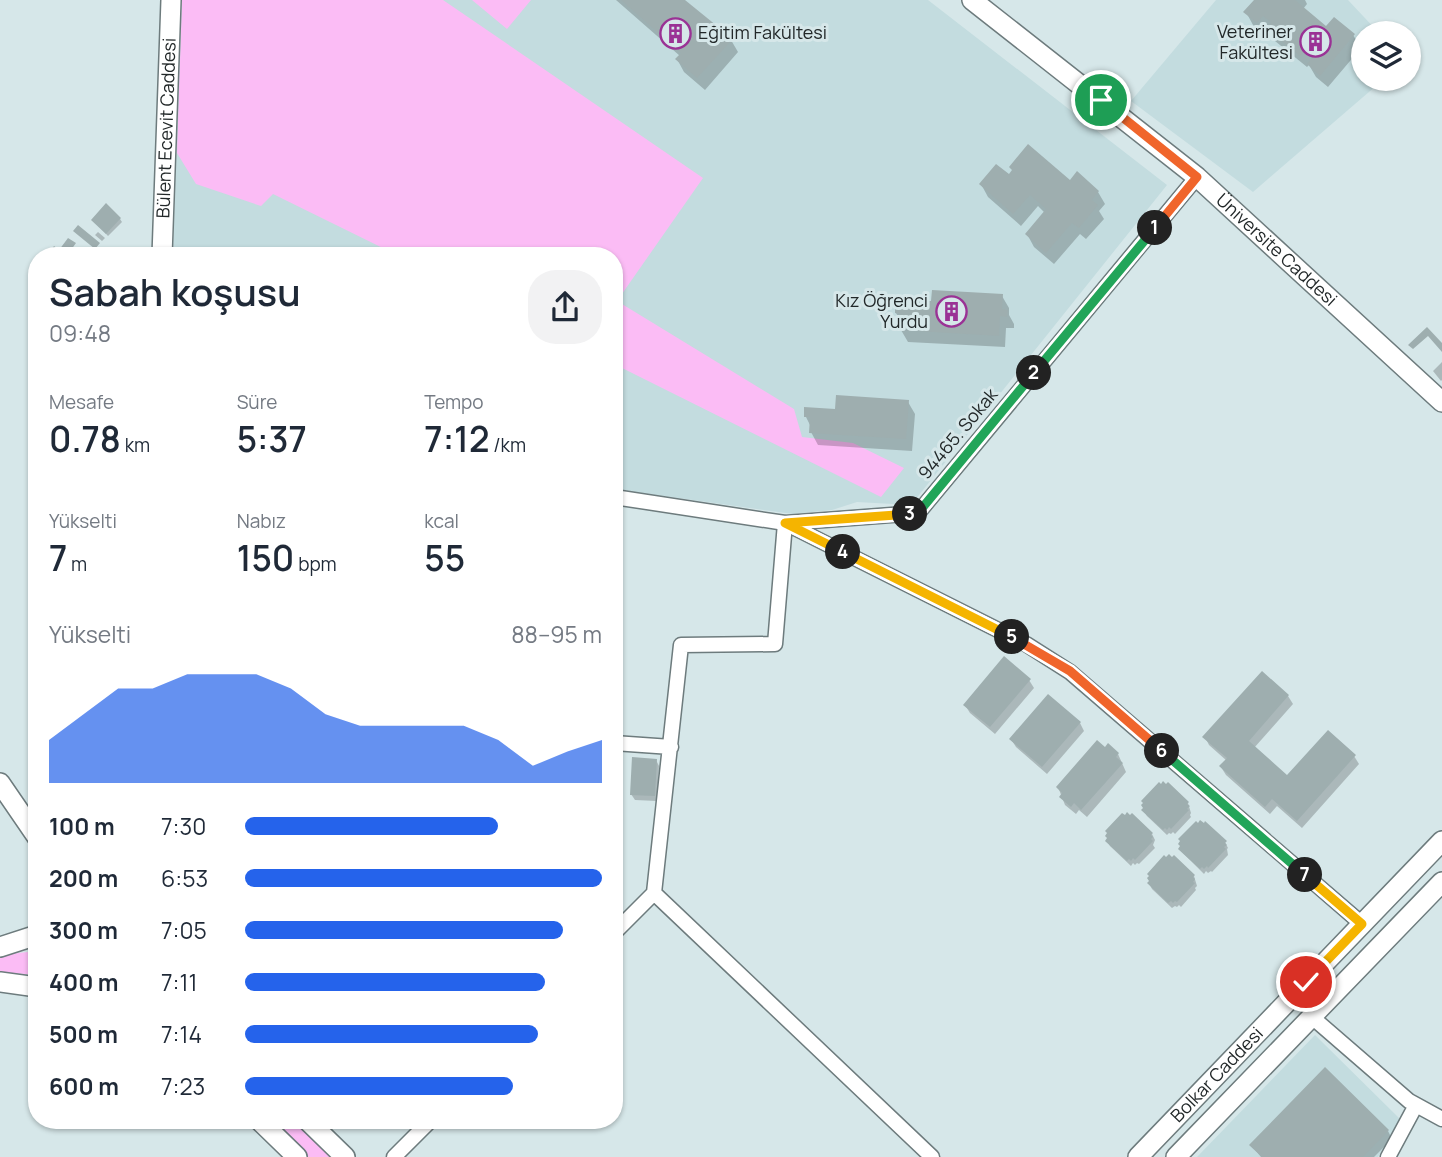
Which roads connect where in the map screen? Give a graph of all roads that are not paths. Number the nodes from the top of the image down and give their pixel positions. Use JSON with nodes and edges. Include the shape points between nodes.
{"nodes":[{"id":1,"x":171,"y":0,"type":"edge"},
{"id":2,"x":972,"y":0,"type":"edge"},
{"id":3,"x":1197,"y":177,"type":"junction"},
{"id":4,"x":162,"y":247,"type":"edge"},
{"id":5,"x":1442,"y":402,"type":"edge"},
{"id":6,"x":623,"y":498,"type":"edge"},
{"id":7,"x":785,"y":523,"type":"junction"},
{"id":8,"x":623,"y":744,"type":"edge"},
{"id":9,"x":671,"y":747,"type":"junction"},
{"id":10,"x":0,"y":783,"type":"edge"},
{"id":11,"x":28,"y":824,"type":"edge"},
{"id":12,"x":1442,"y":841,"type":"edge"},
{"id":13,"x":1442,"y":882,"type":"edge"},
{"id":14,"x":654,"y":893,"type":"junction"},
{"id":15,"x":623,"y":924,"type":"edge"},
{"id":16,"x":1362,"y":924,"type":"junction"},
{"id":17,"x":28,"y":938,"type":"edge"},
{"id":18,"x":0,"y":947,"type":"edge"},
{"id":19,"x":0,"y":982,"type":"edge"},
{"id":20,"x":28,"y":985,"type":"edge"},
{"id":21,"x":1312,"y":1017,"type":"junction"},
{"id":22,"x":1416,"y":1105,"type":"junction"},
{"id":23,"x":1442,"y":1119,"type":"edge"},
{"id":24,"x":268,"y":1129,"type":"edge"},
{"id":25,"x":316,"y":1129,"type":"edge"},
{"id":26,"x":421,"y":1129,"type":"edge"},
{"id":27,"x":297,"y":1157,"type":"edge"},
{"id":28,"x":345,"y":1157,"type":"edge"},
{"id":29,"x":394,"y":1157,"type":"edge"},
{"id":30,"x":932,"y":1157,"type":"edge"},
{"id":31,"x":1138,"y":1157,"type":"edge"},
{"id":32,"x":1177,"y":1157,"type":"edge"},
{"id":33,"x":1388,"y":1157,"type":"edge"}],
"edges":[{"from":1,"to":4,"type":"main road","name":"Bülent Ecevit Caddesi"},
{"from":2,"to":3,"type":"main road","name":"Üniversite Caddesi"},
{"from":3,"to":5,"type":"main road","name":"Üniversite Caddesi"},
{"from":3,"to":7,"type":"street","name":"94465. Sokak","via":[[918,513]]},
{"from":6,"to":7,"type":"street","name":"94465. Sokak"},
{"from":7,"to":9,"type":"street","via":[[775,644],[681,645]]},
{"from":7,"to":16,"type":"street","via":[[1026,644],[1070,671]]},
{"from":8,"to":9,"type":"street"},
{"from":9,"to":14,"type":"street"},
{"from":10,"to":11,"type":"main road"},
{"from":12,"to":16,"type":"main road","name":"Bolkar Caddesi"},
{"from":13,"to":21,"type":"main road","name":"Bolkar Caddesi"},
{"from":14,"to":15,"type":"street"},
{"from":14,"to":30,"type":"street"},
{"from":16,"to":31,"type":"main road","name":"Bolkar Caddesi"},
{"from":17,"to":18,"type":"main road"},
{"from":19,"to":20,"type":"main road"},
{"from":21,"to":22,"type":"street"},
{"from":21,"to":32,"type":"main road","name":"Bolkar Caddesi"},
{"from":22,"to":23,"type":"street"},
{"from":22,"to":33,"type":"street"},
{"from":24,"to":27,"type":"main road"},
{"from":25,"to":28,"type":"main road"},
{"from":26,"to":29,"type":"street"}]}
